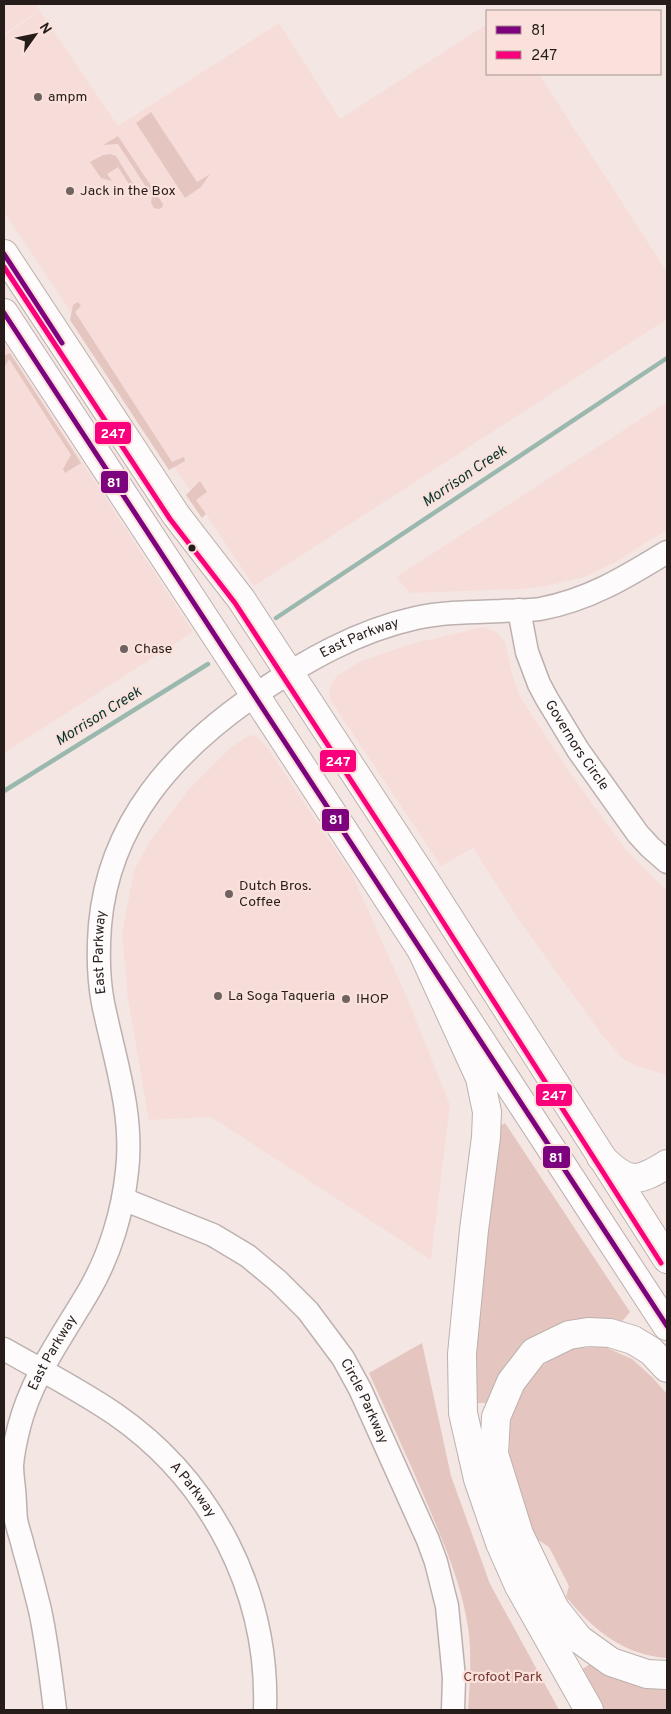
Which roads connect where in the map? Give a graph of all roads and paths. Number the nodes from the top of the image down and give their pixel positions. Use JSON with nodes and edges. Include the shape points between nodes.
{"nodes":[{"id":1,"x":4,"y":254,"type":"edge"},
{"id":2,"x":4,"y":312,"type":"edge"},
{"id":3,"x":667,"y":552,"type":"edge"},
{"id":4,"x":520,"y":610,"type":"junction"},
{"id":5,"x":289,"y":673,"type":"junction"},
{"id":6,"x":256,"y":695,"type":"junction"},
{"id":7,"x":667,"y":862,"type":"edge"},
{"id":8,"x":423,"y":954,"type":"junction"},
{"id":9,"x":601,"y":1157,"type":"junction"},
{"id":10,"x":667,"y":1164,"type":"edge"},
{"id":11,"x":123,"y":1199,"type":"junction"},
{"id":12,"x":667,"y":1258,"type":"edge"},
{"id":13,"x":667,"y":1326,"type":"edge"},
{"id":14,"x":4,"y":1349,"type":"edge"},
{"id":15,"x":667,"y":1368,"type":"edge"},
{"id":16,"x":41,"y":1371,"type":"junction"},
{"id":17,"x":14,"y":1552,"type":"edge"},
{"id":18,"x":667,"y":1675,"type":"edge"},
{"id":19,"x":55,"y":1710,"type":"edge"},
{"id":20,"x":265,"y":1710,"type":"edge"},
{"id":21,"x":453,"y":1710,"type":"edge"},
{"id":22,"x":589,"y":1710,"type":"edge"}],
"edges":[{"from":1,"to":5,"type":"main road","via":[[172,508],[241,599]]},
{"from":2,"to":6,"type":"main road"},
{"from":3,"to":4,"type":"street","name":"East Parkway","via":[[602,590],[570,602]]},
{"from":4,"to":5,"type":"street","name":"East Parkway","via":[[454,613],[384,627],[334,647]]},
{"from":4,"to":7,"type":"street","name":"Governors Circle","via":[[527,652],[547,700],[638,834]]},
{"from":5,"to":6,"type":"street","name":"East Parkway"},
{"from":5,"to":9,"type":"main road"},
{"from":6,"to":8,"type":"main road"},
{"from":6,"to":11,"type":"street","name":"East Parkway","via":[[219,722],[165,773],[131,820],[109,873],[102,905],[99,962],[104,1004],[125,1097],[128,1168]]},
{"from":8,"to":13,"type":"main road"},
{"from":8,"to":22,"type":"main road","via":[[480,1078],[487,1112],[462,1354],[463,1413],[478,1479],[500,1542],[519,1586]]},
{"from":9,"to":10,"type":"main road","via":[[617,1173],[633,1178],[649,1176]]},
{"from":9,"to":12,"type":"main road"},
{"from":11,"to":16,"type":"street","name":"East Parkway","via":[[114,1233],[92,1286]]},
{"from":11,"to":21,"type":"street","name":"Circle Parkway","via":[[213,1235],[248,1256],[308,1311],[343,1358],[436,1562],[451,1636]]},
{"from":14,"to":16,"type":"street","name":"A Parkway"},
{"from":15,"to":18,"type":"main road","via":[[651,1351],[633,1340],[610,1333],[569,1335],[534,1352],[511,1382],[496,1417],[494,1454],[519,1534],[555,1609],[579,1639],[610,1662],[647,1674]]},
{"from":16,"to":17,"type":"street","name":"East Parkway","via":[[32,1387],[20,1425],[12,1467],[17,1524]]},
{"from":16,"to":20,"type":"street","name":"A Parkway","via":[[116,1415],[144,1437],[183,1474],[205,1503],[232,1550],[251,1600],[265,1671]]},
{"from":17,"to":19,"type":"street","name":"East Parkway","via":[[40,1614]]}]}
